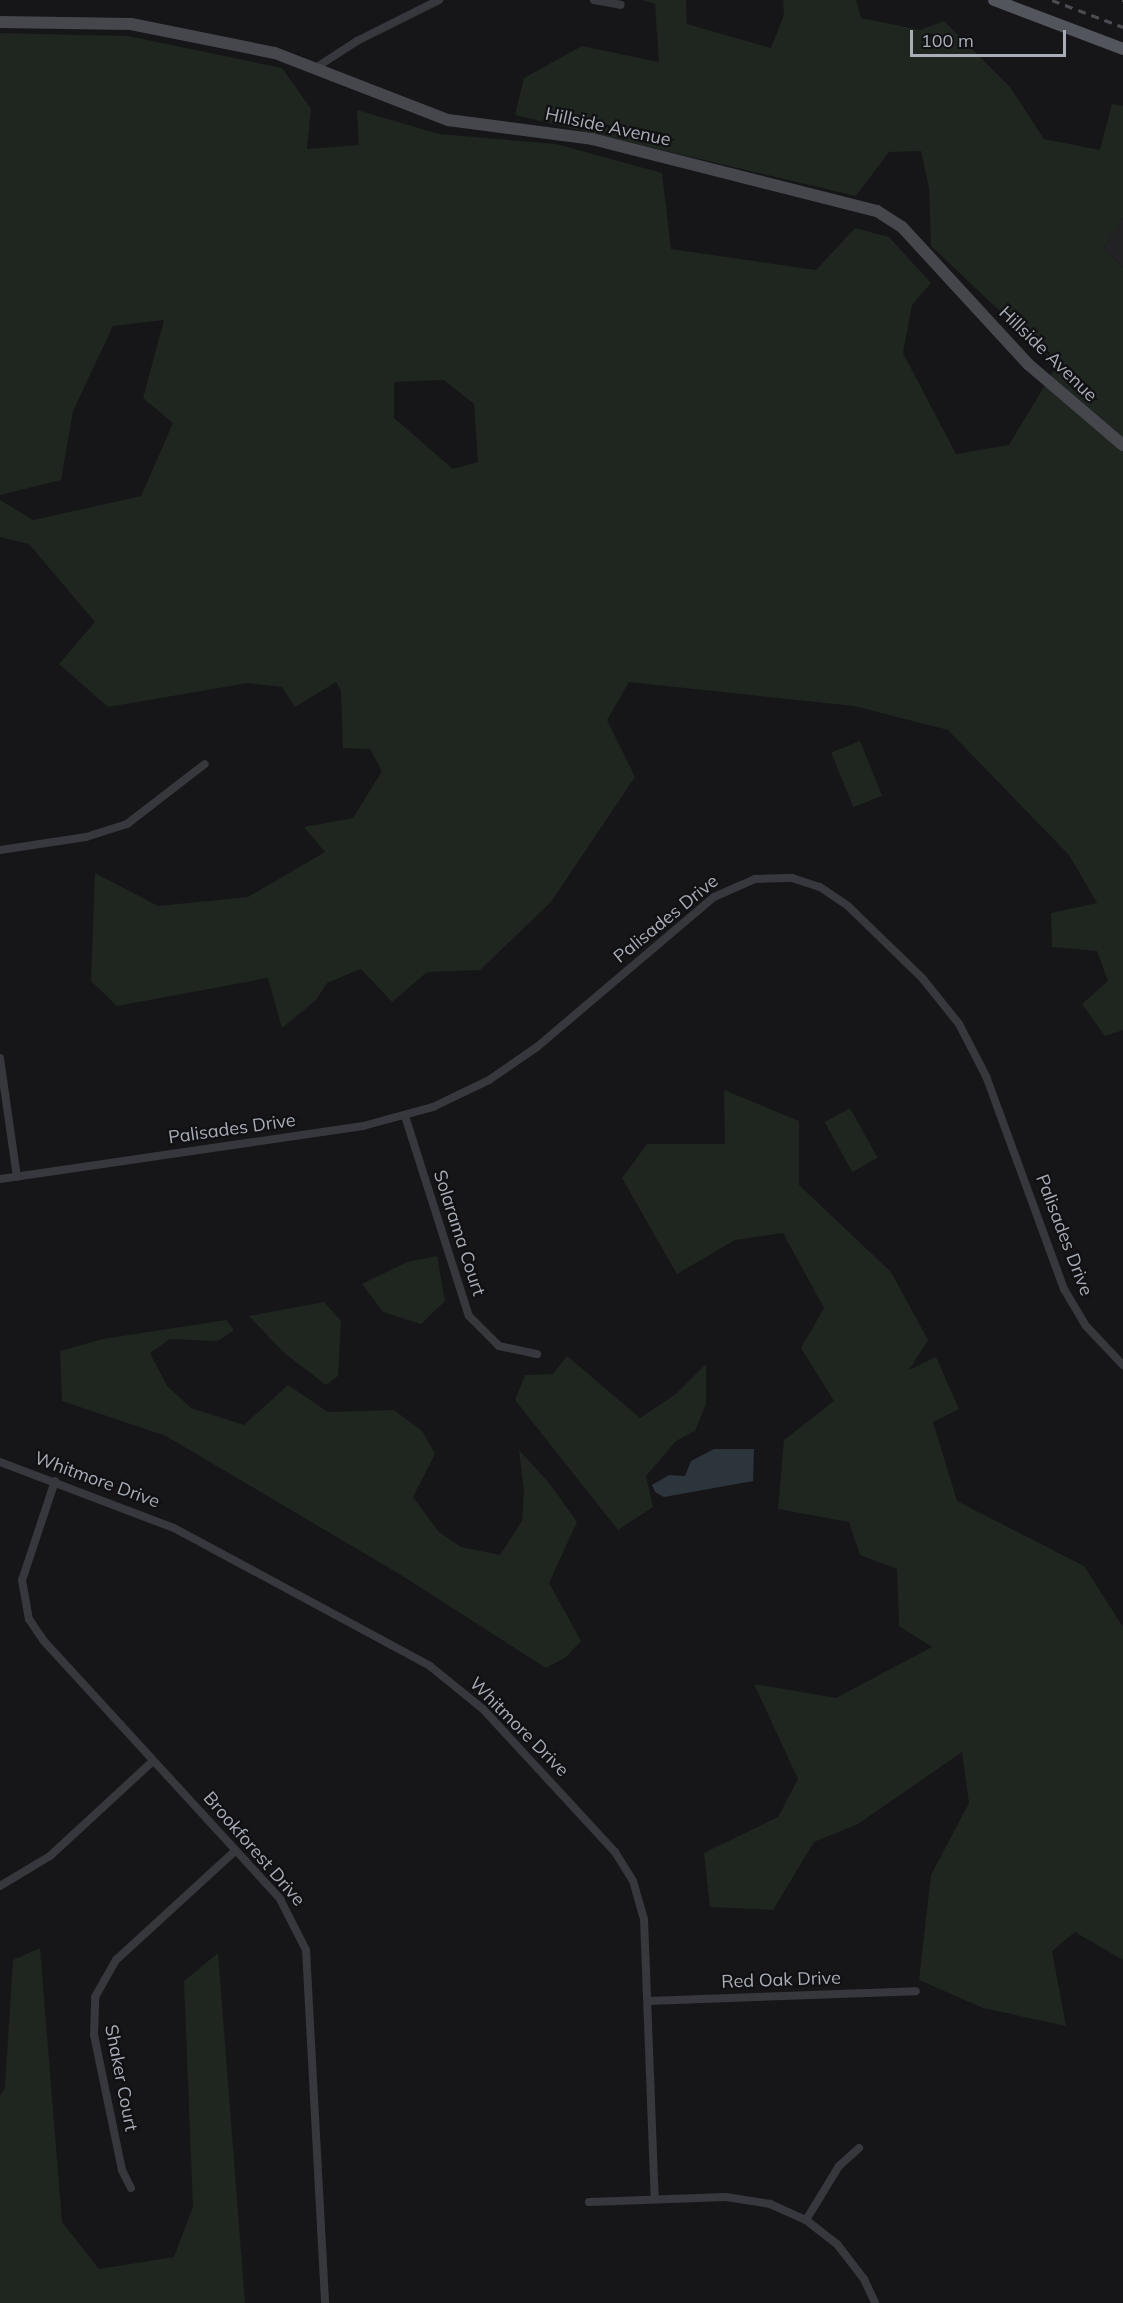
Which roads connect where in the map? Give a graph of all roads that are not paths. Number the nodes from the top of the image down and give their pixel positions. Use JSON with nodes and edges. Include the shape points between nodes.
{"nodes":[{"id":1,"x":439,"y":0,"type":"edge"},
{"id":2,"x":594,"y":0,"type":"edge"},
{"id":3,"x":994,"y":0,"type":"edge"},
{"id":4,"x":621,"y":4,"type":"dead end"},
{"id":5,"x":0,"y":22,"type":"edge"},
{"id":6,"x":1123,"y":49,"type":"edge"},
{"id":7,"x":317,"y":67,"type":"junction"},
{"id":8,"x":1123,"y":445,"type":"edge"},
{"id":9,"x":205,"y":764,"type":"dead end"},
{"id":10,"x":0,"y":850,"type":"edge"},
{"id":11,"x":0,"y":1058,"type":"edge"},
{"id":12,"x":405,"y":1116,"type":"junction"},
{"id":13,"x":17,"y":1177,"type":"junction"},
{"id":14,"x":0,"y":1179,"type":"edge"},
{"id":15,"x":537,"y":1354,"type":"dead end"},
{"id":16,"x":1123,"y":1365,"type":"edge"},
{"id":17,"x":0,"y":1462,"type":"edge"},
{"id":18,"x":54,"y":1481,"type":"junction"},
{"id":19,"x":153,"y":1761,"type":"junction"},
{"id":20,"x":235,"y":1851,"type":"junction"},
{"id":21,"x":0,"y":1886,"type":"edge"},
{"id":22,"x":916,"y":1991,"type":"dead end"},
{"id":23,"x":648,"y":2001,"type":"junction"},
{"id":24,"x":859,"y":2148,"type":"dead end"},
{"id":25,"x":131,"y":2188,"type":"dead end"},
{"id":26,"x":655,"y":2199,"type":"junction"},
{"id":27,"x":589,"y":2202,"type":"dead end"},
{"id":28,"x":806,"y":2220,"type":"junction"},
{"id":29,"x":325,"y":2303,"type":"edge"},
{"id":30,"x":875,"y":2303,"type":"edge"}],
"edges":[{"from":1,"to":7,"type":"street","via":[[357,41]]},
{"from":2,"to":4,"type":"street"},
{"from":3,"to":6,"type":"main road"},
{"from":5,"to":7,"type":"street","name":"Hillside Avenue","via":[[131,24],[275,53]]},
{"from":7,"to":8,"type":"street","name":"Hillside Avenue","via":[[458,123],[592,139],[877,211],[902,227],[1070,404]]},
{"from":9,"to":10,"type":"street","via":[[127,824],[86,837]]},
{"from":11,"to":13,"type":"street"},
{"from":12,"to":13,"type":"street","name":"Palisades Drive","via":[[363,1126]]},
{"from":12,"to":15,"type":"street","name":"Solarama Court","via":[[469,1316],[499,1346]]},
{"from":12,"to":16,"type":"street","name":"Palisades Drive","via":[[464,1093],[514,1064],[730,887],[763,878],[806,881],[848,906],[923,979],[959,1024],[986,1076],[1064,1288],[1086,1326]]},
{"from":13,"to":14,"type":"street","name":"Palisades Drive"},
{"from":17,"to":18,"type":"street","name":"Whitmore Drive"},
{"from":18,"to":19,"type":"street","name":"Brookforest Drive","via":[[25,1565],[25,1610],[43,1640]]},
{"from":18,"to":23,"type":"street","name":"Whitmore Drive","via":[[174,1528],[401,1648],[457,1687],[500,1727],[624,1864],[644,1919]]},
{"from":19,"to":20,"type":"street","name":"Brookforest Drive"},
{"from":19,"to":21,"type":"street","via":[[50,1856]]},
{"from":20,"to":25,"type":"street","name":"Shaker Court","via":[[116,1960],[95,1997],[94,2035],[122,2170]]},
{"from":20,"to":29,"type":"street","name":"Brookforest Drive","via":[[285,1907],[306,1950]]},
{"from":22,"to":23,"type":"street","name":"Red Oak Drive"},
{"from":23,"to":26,"type":"street","name":"Whitmore Drive"},
{"from":24,"to":28,"type":"street","via":[[839,2166]]},
{"from":26,"to":27,"type":"street"},
{"from":26,"to":28,"type":"street","via":[[746,2198]]},
{"from":28,"to":30,"type":"street","via":[[853,2262]]}]}
